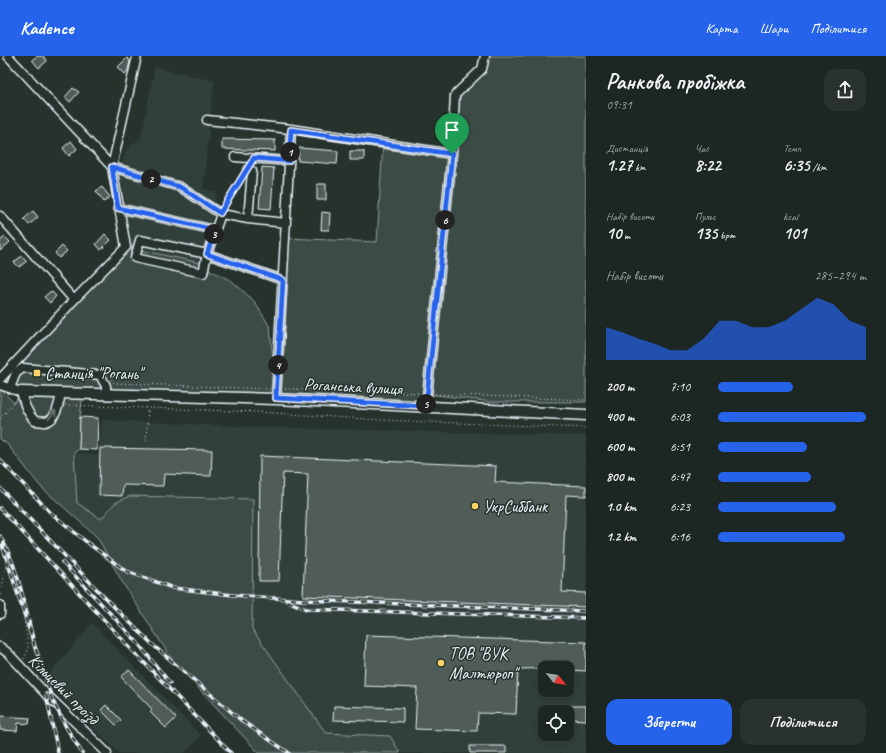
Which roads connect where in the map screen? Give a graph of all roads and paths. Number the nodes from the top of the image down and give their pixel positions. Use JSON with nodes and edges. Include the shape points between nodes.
{"nodes":[{"id":1,"x":8,"y":56,"type":"edge"},
{"id":2,"x":137,"y":56,"type":"edge"},
{"id":3,"x":485,"y":56,"type":"edge"},
{"id":4,"x":207,"y":120,"type":"dead end"},
{"id":5,"x":291,"y":130,"type":"junction"},
{"id":6,"x":452,"y":154,"type":"junction"},
{"id":7,"x":235,"y":157,"type":"dead end"},
{"id":8,"x":289,"y":161,"type":"junction"},
{"id":9,"x":112,"y":167,"type":"junction"},
{"id":10,"x":249,"y":171,"type":"joint"},
{"id":11,"x":118,"y":208,"type":"junction"},
{"id":12,"x":220,"y":213,"type":"junction"},
{"id":13,"x":0,"y":216,"type":"edge"},
{"id":14,"x":248,"y":219,"type":"junction"},
{"id":15,"x":286,"y":223,"type":"junction"},
{"id":16,"x":215,"y":230,"type":"junction"},
{"id":17,"x":207,"y":254,"type":"junction"},
{"id":18,"x":283,"y":280,"type":"junction"},
{"id":19,"x":74,"y":300,"type":"junction"},
{"id":20,"x":108,"y":375,"type":"dead end"},
{"id":21,"x":0,"y":380,"type":"edge"},
{"id":22,"x":0,"y":385,"type":"edge"},
{"id":23,"x":10,"y":388,"type":"junction"},
{"id":24,"x":21,"y":392,"type":"junction"},
{"id":25,"x":61,"y":393,"type":"junction"},
{"id":26,"x":276,"y":394,"type":"junction"},
{"id":27,"x":427,"y":394,"type":"junction"},
{"id":28,"x":106,"y":395,"type":"junction"},
{"id":29,"x":586,"y":400,"type":"edge"},
{"id":30,"x":59,"y":405,"type":"junction"},
{"id":31,"x":426,"y":406,"type":"junction"},
{"id":32,"x":148,"y":408,"type":"junction"},
{"id":33,"x":586,"y":415,"type":"edge"},
{"id":34,"x":0,"y":419,"type":"edge"},
{"id":35,"x":586,"y":428,"type":"edge"},
{"id":36,"x":146,"y":440,"type":"dead end"},
{"id":37,"x":0,"y":539,"type":"edge"},
{"id":38,"x":7,"y":551,"type":"junction"},
{"id":39,"x":0,"y":599,"type":"edge"},
{"id":40,"x":0,"y":605,"type":"edge"},
{"id":41,"x":0,"y":614,"type":"edge"},
{"id":42,"x":0,"y":647,"type":"edge"},
{"id":43,"x":20,"y":667,"type":"junction"},
{"id":44,"x":107,"y":753,"type":"edge"}],
"edges":[{"from":1,"to":9,"type":"street"},
{"from":2,"to":9,"type":"street"},
{"from":3,"to":6,"type":"street","via":[[482,69],[455,95]]},
{"from":4,"to":5,"type":"street"},
{"from":5,"to":6,"type":"street"},
{"from":5,"to":8,"type":"street"},
{"from":6,"to":27,"type":"street"},
{"from":7,"to":8,"type":"street"},
{"from":8,"to":15,"type":"street"},
{"from":9,"to":11,"type":"street"},
{"from":9,"to":12,"type":"street","via":[[180,187]]},
{"from":10,"to":12,"type":"path"},
{"from":10,"to":14,"type":"street"},
{"from":11,"to":16,"type":"street"},
{"from":11,"to":19,"type":"street","via":[[126,247]]},
{"from":12,"to":14,"type":"street"},
{"from":12,"to":16,"type":"street"},
{"from":13,"to":19,"type":"street"},
{"from":14,"to":15,"type":"street"},
{"from":15,"to":18,"type":"street"},
{"from":16,"to":17,"type":"street"},
{"from":17,"to":17,"type":"street","via":[[140,240],[135,258],[204,273]]},
{"from":17,"to":18,"type":"street"},
{"from":18,"to":26,"type":"street"},
{"from":19,"to":21,"type":"street"},
{"from":20,"to":26,"type":"path","via":[[114,383]]},
{"from":22,"to":23,"type":"street","name":"Роганська вулиця"},
{"from":23,"to":24,"type":"street","name":"Роганська вулиця"},
{"from":23,"to":28,"type":"street","via":[[16,373],[23,368],[100,375],[106,386]]},
{"from":24,"to":25,"type":"main road","name":"Роганська вулиця"},
{"from":24,"to":30,"type":"street","one_way":true,"via":[[24,404],[35,421],[46,422],[54,416]]},
{"from":24,"to":34,"type":"path"},
{"from":25,"to":28,"type":"main road","name":"Роганська вулиця"},
{"from":25,"to":30,"type":"street"},
{"from":26,"to":27,"type":"path","via":[[334,389]]},
{"from":26,"to":28,"type":"main road","name":"Роганська вулиця"},
{"from":26,"to":31,"type":"main road","name":"Роганська вулиця"},
{"from":27,"to":29,"type":"path"},
{"from":27,"to":31,"type":"street"},
{"from":30,"to":32,"type":"path"},
{"from":31,"to":33,"type":"main road","name":"Роганська вулиця"},
{"from":32,"to":35,"type":"path"},
{"from":32,"to":36,"type":"path"},
{"from":37,"to":38,"type":"path"},
{"from":38,"to":39,"type":"path"},
{"from":38,"to":43,"type":"path","via":[[18,583],[28,645]]},
{"from":40,"to":41,"type":"street"},
{"from":42,"to":43,"type":"street","name":"Кільцевий проїзд"},
{"from":43,"to":44,"type":"street","name":"Кільцевий проїзд"}]}
